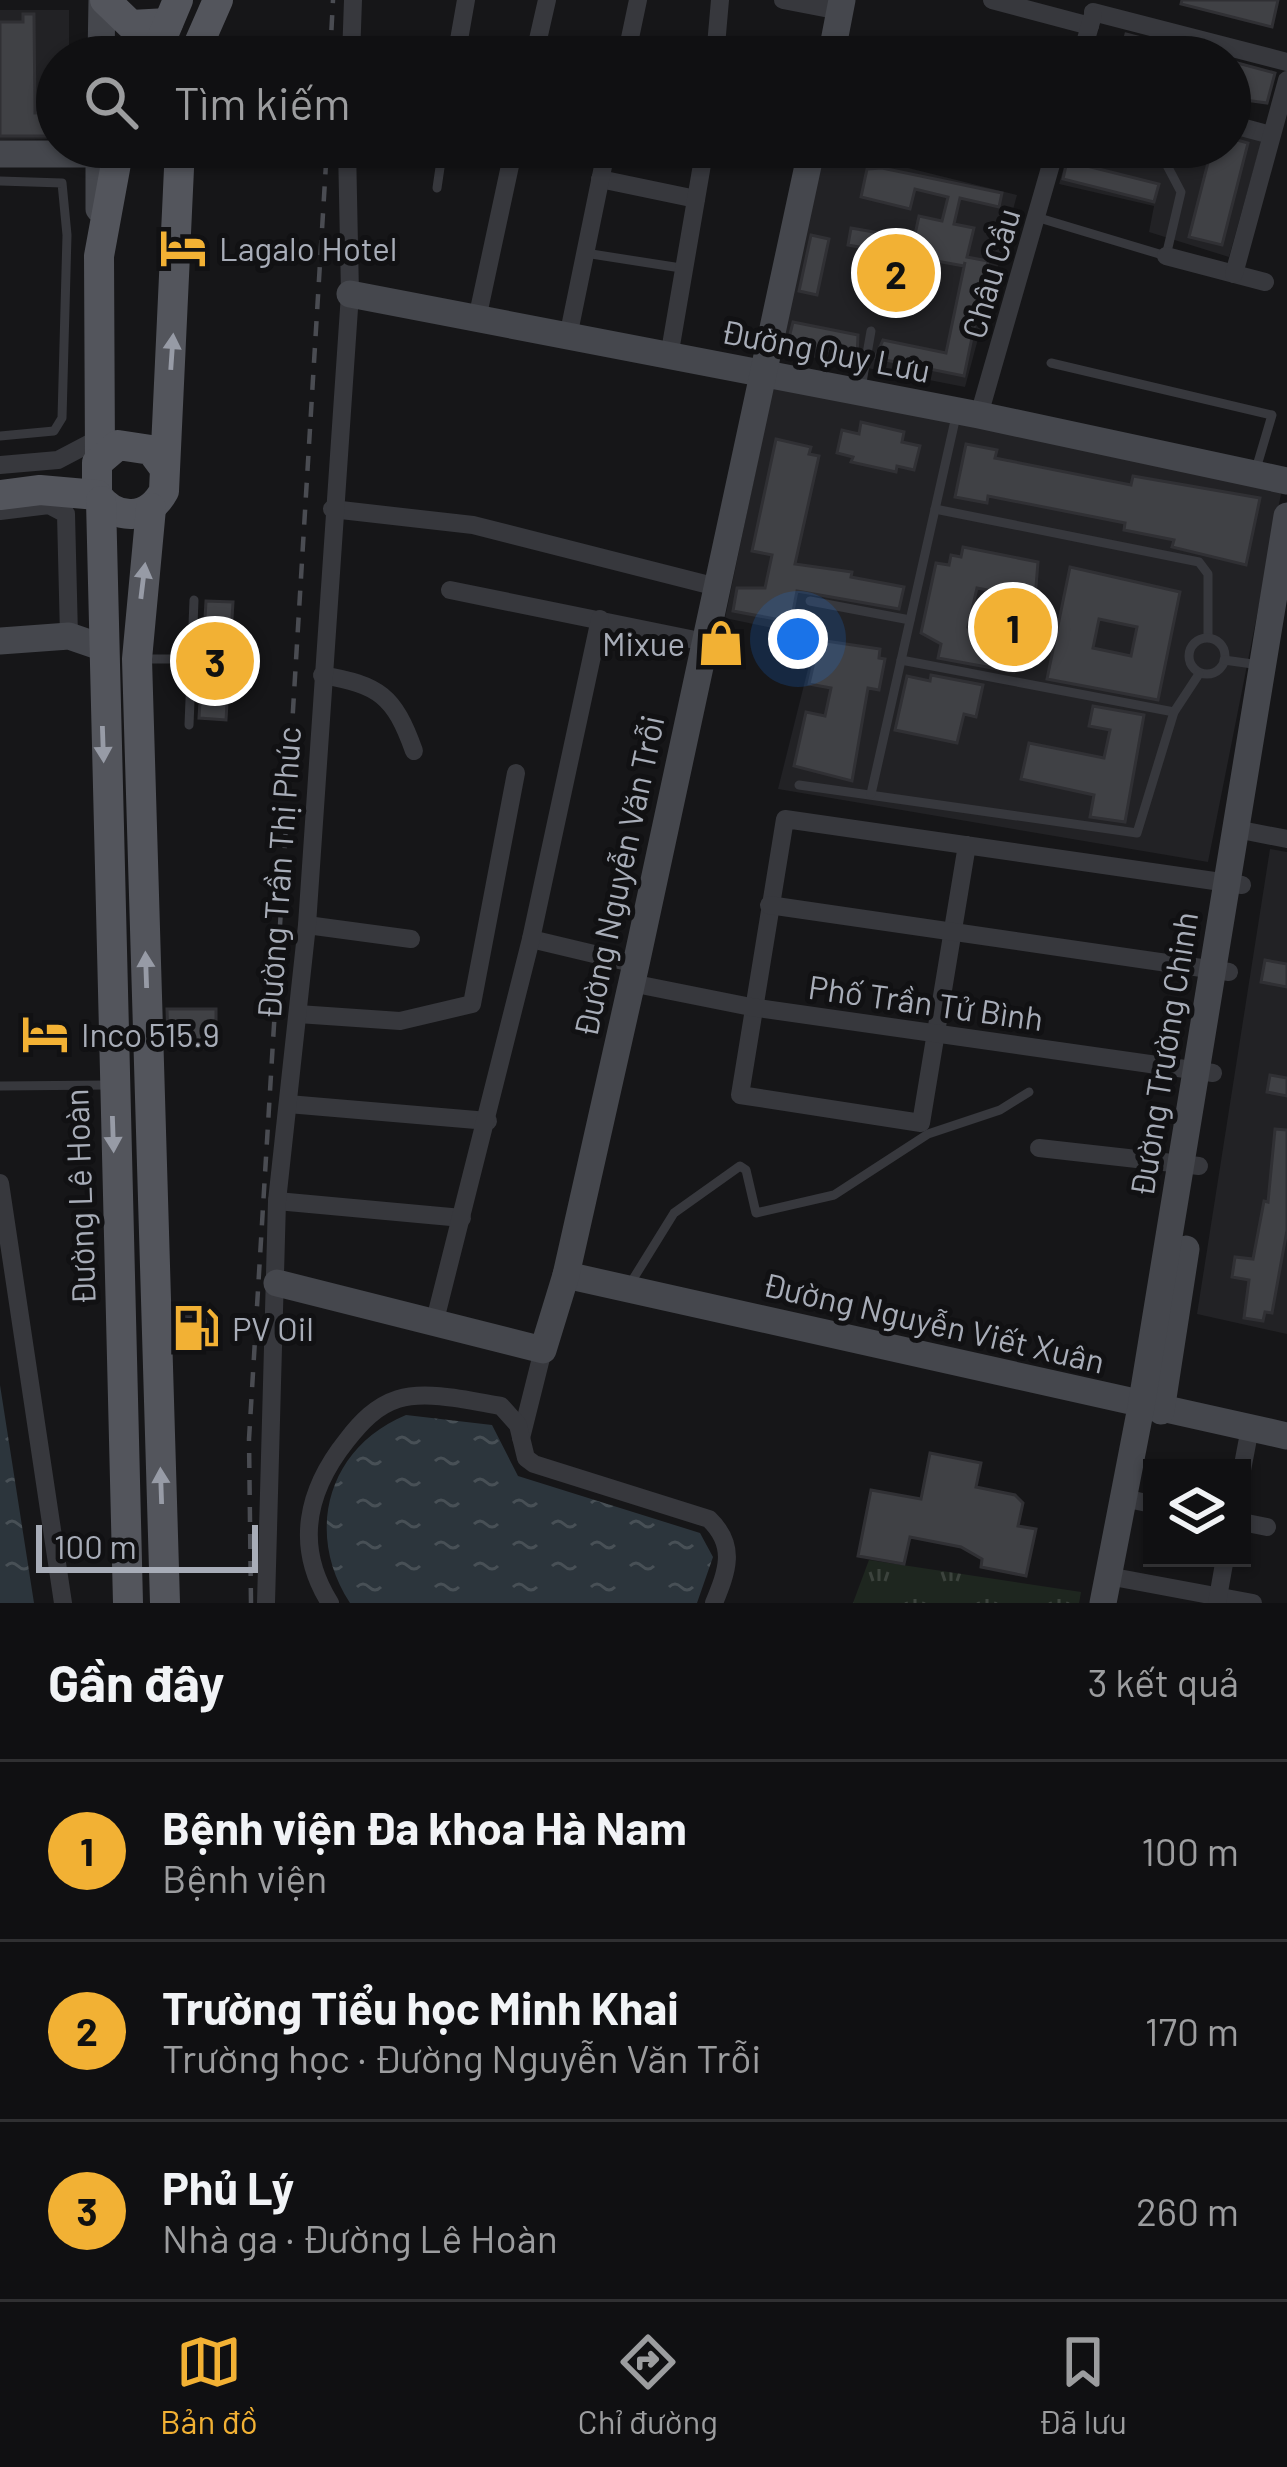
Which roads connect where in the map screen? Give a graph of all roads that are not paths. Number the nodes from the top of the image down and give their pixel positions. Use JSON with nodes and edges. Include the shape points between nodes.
{"nodes":[{"id":1,"x":218,"y":0,"type":"edge"},
{"id":2,"x":353,"y":0,"type":"edge"},
{"id":3,"x":466,"y":0,"type":"edge"},
{"id":4,"x":547,"y":0,"type":"edge"},
{"id":5,"x":638,"y":0,"type":"edge"},
{"id":6,"x":720,"y":0,"type":"edge"},
{"id":7,"x":783,"y":0,"type":"edge"},
{"id":8,"x":992,"y":0,"type":"edge"},
{"id":9,"x":841,"y":6,"type":"edge"},
{"id":10,"x":103,"y":7,"type":"edge"},
{"id":11,"x":173,"y":12,"type":"edge"},
{"id":12,"x":1093,"y":13,"type":"edge"},
{"id":13,"x":121,"y":36,"type":"edge"},
{"id":14,"x":202,"y":36,"type":"edge"},
{"id":15,"x":352,"y":36,"type":"edge"},
{"id":16,"x":460,"y":36,"type":"edge"},
{"id":17,"x":539,"y":36,"type":"edge"},
{"id":18,"x":630,"y":36,"type":"edge"},
{"id":19,"x":717,"y":36,"type":"edge"},
{"id":20,"x":835,"y":36,"type":"edge"},
{"id":21,"x":1184,"y":36,"type":"edge"},
{"id":22,"x":1251,"y":53,"type":"edge"},
{"id":23,"x":1287,"y":62,"type":"edge"},
{"id":24,"x":1287,"y":80,"type":"edge"},
{"id":25,"x":1276,"y":143,"type":"edge"},
{"id":26,"x":36,"y":152,"type":"edge"},
{"id":27,"x":0,"y":154,"type":"edge"},
{"id":28,"x":104,"y":168,"type":"edge"},
{"id":29,"x":179,"y":168,"type":"edge"},
{"id":30,"x":347,"y":168,"type":"edge"},
{"id":31,"x":440,"y":168,"type":"edge"},
{"id":32,"x":509,"y":168,"type":"edge"},
{"id":33,"x":602,"y":168,"type":"edge"},
{"id":34,"x":701,"y":168,"type":"edge"},
{"id":35,"x":800,"y":168,"type":"edge"},
{"id":36,"x":1050,"y":168,"type":"edge"},
{"id":37,"x":1168,"y":168,"type":"edge"},
{"id":38,"x":600,"y":179,"type":"junction"},
{"id":39,"x":0,"y":181,"type":"edge"},
{"id":40,"x":437,"y":188,"type":"dead end"},
{"id":41,"x":696,"y":199,"type":"junction"},
{"id":42,"x":1036,"y":217,"type":"junction"},
{"id":43,"x":585,"y":253,"type":"junction"},
{"id":44,"x":99,"y":256,"type":"junction"},
{"id":45,"x":1166,"y":256,"type":"junction"},
{"id":46,"x":66,"y":259,"type":"junction"},
{"id":47,"x":681,"y":268,"type":"junction"},
{"id":48,"x":1234,"y":274,"type":"junction"},
{"id":49,"x":1265,"y":283,"type":"dead end"},
{"id":50,"x":350,"y":294,"type":"junction"},
{"id":51,"x":477,"y":319,"type":"junction"},
{"id":52,"x":871,"y":331,"type":"dead end"},
{"id":53,"x":568,"y":337,"type":"junction"},
{"id":54,"x":669,"y":357,"type":"junction"},
{"id":55,"x":96,"y":363,"type":"junction"},
{"id":56,"x":1051,"y":363,"type":"dead end"},
{"id":57,"x":64,"y":368,"type":"junction"},
{"id":58,"x":765,"y":376,"type":"junction"},
{"id":59,"x":860,"y":393,"type":"junction"},
{"id":60,"x":968,"y":413,"type":"junction"},
{"id":61,"x":0,"y":436,"type":"edge"},
{"id":62,"x":98,"y":453,"type":"junction"},
{"id":63,"x":0,"y":465,"type":"edge"},
{"id":64,"x":164,"y":469,"type":"junction"},
{"id":65,"x":1255,"y":474,"type":"junction"},
{"id":66,"x":1287,"y":481,"type":"edge"},
{"id":67,"x":40,"y":490,"type":"junction"},
{"id":68,"x":0,"y":495,"type":"edge"},
{"id":69,"x":99,"y":498,"type":"junction"},
{"id":70,"x":151,"y":508,"type":"junction"},
{"id":71,"x":935,"y":508,"type":"junction"},
{"id":72,"x":332,"y":509,"type":"junction"},
{"id":73,"x":0,"y":511,"type":"edge"},
{"id":74,"x":1287,"y":516,"type":"edge"},
{"id":75,"x":1284,"y":555,"type":"edge"},
{"id":76,"x":717,"y":587,"type":"junction"},
{"id":77,"x":450,"y":590,"type":"dead end"},
{"id":78,"x":1287,"y":596,"type":"edge"},
{"id":79,"x":194,"y":600,"type":"dead end"},
{"id":80,"x":810,"y":601,"type":"dead end"},
{"id":81,"x":600,"y":619,"type":"junction"},
{"id":82,"x":910,"y":620,"type":"junction"},
{"id":83,"x":69,"y":636,"type":"junction"},
{"id":84,"x":1208,"y":636,"type":"junction"},
{"id":85,"x":1273,"y":637,"type":"junction"},
{"id":86,"x":0,"y":641,"type":"edge"},
{"id":87,"x":705,"y":642,"type":"junction"},
{"id":88,"x":192,"y":659,"type":"junction"},
{"id":89,"x":101,"y":660,"type":"junction"},
{"id":90,"x":901,"y":660,"type":"junction"},
{"id":91,"x":1224,"y":660,"type":"junction"},
{"id":92,"x":1261,"y":665,"type":"junction"},
{"id":93,"x":137,"y":666,"type":"junction"},
{"id":94,"x":1199,"y":674,"type":"junction"},
{"id":95,"x":322,"y":675,"type":"junction"},
{"id":96,"x":1261,"y":711,"type":"junction"},
{"id":97,"x":1174,"y":712,"type":"junction"},
{"id":98,"x":189,"y":725,"type":"dead end"},
{"id":99,"x":414,"y":751,"type":"dead end"},
{"id":100,"x":515,"y":773,"type":"dead end"},
{"id":101,"x":799,"y":785,"type":"dead end"},
{"id":102,"x":871,"y":794,"type":"junction"},
{"id":103,"x":1243,"y":830,"type":"junction"},
{"id":104,"x":1287,"y":839,"type":"edge"},
{"id":105,"x":967,"y":845,"type":"junction"},
{"id":106,"x":1235,"y":884,"type":"junction"},
{"id":107,"x":769,"y":905,"type":"junction"},
{"id":108,"x":307,"y":926,"type":"junction"},
{"id":109,"x":952,"y":933,"type":"junction"},
{"id":110,"x":412,"y":939,"type":"dead end"},
{"id":111,"x":531,"y":939,"type":"junction"},
{"id":112,"x":1222,"y":970,"type":"junction"},
{"id":113,"x":634,"y":974,"type":"junction"},
{"id":114,"x":751,"y":1007,"type":"junction"},
{"id":115,"x":298,"y":1014,"type":"junction"},
{"id":116,"x":111,"y":1018,"type":"junction"},
{"id":117,"x":148,"y":1018,"type":"junction"},
{"id":118,"x":934,"y":1035,"type":"junction"},
{"id":119,"x":1205,"y":1072,"type":"junction"},
{"id":120,"x":112,"y":1085,"type":"junction"},
{"id":121,"x":0,"y":1086,"type":"edge"},
{"id":122,"x":1030,"y":1092,"type":"dead end"},
{"id":123,"x":288,"y":1104,"type":"junction"},
{"id":124,"x":488,"y":1121,"type":"junction"},
{"id":125,"x":925,"y":1128,"type":"junction"},
{"id":126,"x":1039,"y":1148,"type":"dead end"},
{"id":127,"x":1190,"y":1165,"type":"junction"},
{"id":128,"x":0,"y":1183,"type":"edge"},
{"id":129,"x":278,"y":1201,"type":"junction"},
{"id":130,"x":462,"y":1218,"type":"junction"},
{"id":131,"x":566,"y":1275,"type":"junction"},
{"id":132,"x":278,"y":1283,"type":"junction"},
{"id":133,"x":628,"y":1289,"type":"junction"},
{"id":134,"x":434,"y":1324,"type":"junction"},
{"id":135,"x":157,"y":1350,"type":"junction"},
{"id":136,"x":543,"y":1350,"type":"junction"},
{"id":137,"x":120,"y":1351,"type":"junction"},
{"id":138,"x":1151,"y":1409,"type":"junction"},
{"id":139,"x":1250,"y":1428,"type":"junction"},
{"id":140,"x":1287,"y":1436,"type":"edge"},
{"id":141,"x":521,"y":1438,"type":"junction"},
{"id":142,"x":1244,"y":1459,"type":"edge"},
{"id":143,"x":1123,"y":1498,"type":"junction"},
{"id":144,"x":1143,"y":1502,"type":"edge"},
{"id":145,"x":1251,"y":1524,"type":"edge"},
{"id":146,"x":1267,"y":1527,"type":"dead end"},
{"id":147,"x":1223,"y":1567,"type":"edge"},
{"id":148,"x":1105,"y":1589,"type":"edge"},
{"id":149,"x":1218,"y":1599,"type":"edge"},
{"id":150,"x":62,"y":1603,"type":"edge"},
{"id":151,"x":128,"y":1603,"type":"edge"},
{"id":152,"x":165,"y":1603,"type":"edge"},
{"id":153,"x":266,"y":1603,"type":"edge"},
{"id":154,"x":330,"y":1603,"type":"edge"},
{"id":155,"x":714,"y":1603,"type":"edge"},
{"id":156,"x":1253,"y":1603,"type":"edge"}],
"edges":[{"from":1,"to":14,"type":"main road"},
{"from":2,"to":15,"type":"street"},
{"from":3,"to":16,"type":"street"},
{"from":4,"to":17,"type":"street"},
{"from":5,"to":18,"type":"street"},
{"from":6,"to":19,"type":"street"},
{"from":7,"to":9,"type":"street"},
{"from":8,"to":12,"type":"street"},
{"from":9,"to":20,"type":"street"},
{"from":10,"to":11,"type":"main road","via":[[131,26]]},
{"from":10,"to":13,"type":"main road"},
{"from":12,"to":21,"type":"street"},
{"from":22,"to":23,"type":"street"},
{"from":24,"to":25,"type":"street"},
{"from":25,"to":48,"type":"street"},
{"from":26,"to":27,"type":"street"},
{"from":28,"to":44,"type":"main road"},
{"from":64,"to":29,"type":"main road","one_way":true},
{"from":30,"to":50,"type":"street","name":"Đường Trần Thị Phúc"},
{"from":31,"to":40,"type":"lane"},
{"from":32,"to":51,"type":"street"},
{"from":33,"to":38,"type":"street"},
{"from":34,"to":41,"type":"street"},
{"from":35,"to":58,"type":"street","name":"Đường Nguyễn Văn Trỗi"},
{"from":36,"to":42,"type":"street","name":"Châu Cầu"},
{"from":37,"to":45,"type":"lane","via":[[1181,192]]},
{"from":38,"to":41,"type":"street"},
{"from":38,"to":43,"type":"street"},
{"from":39,"to":46,"type":"lane","via":[[63,184]]},
{"from":41,"to":47,"type":"street"},
{"from":42,"to":45,"type":"lane"},
{"from":42,"to":60,"type":"street","name":"Châu Cầu"},
{"from":43,"to":47,"type":"lane"},
{"from":43,"to":53,"type":"street"},
{"from":44,"to":46,"type":"lane"},
{"from":44,"to":55,"type":"main road"},
{"from":45,"to":48,"type":"street"},
{"from":46,"to":57,"type":"lane"},
{"from":47,"to":54,"type":"street"},
{"from":48,"to":49,"type":"street"},
{"from":50,"to":51,"type":"street","name":"Đường Quy Lưu"},
{"from":50,"to":72,"type":"street","name":"Đường Trần Thị Phúc"},
{"from":51,"to":53,"type":"street","name":"Đường Quy Lưu"},
{"from":52,"to":59,"type":"lane"},
{"from":53,"to":54,"type":"street","name":"Đường Quy Lưu"},
{"from":54,"to":58,"type":"street","name":"Đường Quy Lưu"},
{"from":55,"to":57,"type":"lane"},
{"from":55,"to":62,"type":"main road"},
{"from":56,"to":65,"type":"lane","via":[[1272,416]]},
{"from":57,"to":61,"type":"lane","via":[[59,427]]},
{"from":58,"to":59,"type":"street","name":"Đường Quy Lưu"},
{"from":58,"to":76,"type":"street","name":"Đường Nguyễn Văn Trỗi"},
{"from":59,"to":60,"type":"street","name":"Đường Quy Lưu"},
{"from":60,"to":65,"type":"street","name":"Đường Quy Lưu"},
{"from":60,"to":71,"type":"lane"},
{"from":62,"to":63,"type":"street"},
{"from":62,"to":64,"type":"main road","via":[[130,443],[152,450]]},
{"from":62,"to":67,"type":"main road"},
{"from":62,"to":69,"type":"main road"},
{"from":64,"to":70,"type":"main road","via":[[164,491]]},
{"from":65,"to":66,"type":"street","name":"Đường Quy Lưu"},
{"from":67,"to":68,"type":"main road"},
{"from":67,"to":69,"type":"main road"},
{"from":69,"to":70,"type":"main road","via":[[119,514]]},
{"from":69,"to":89,"type":"main road","name":"Đường Lê Hoàn"},
{"from":93,"to":70,"type":"main road","one_way":true},
{"from":71,"to":82,"type":"lane"},
{"from":71,"to":84,"type":"lane","via":[[1199,562],[1208,574]]},
{"from":72,"to":76,"type":"street","via":[[473,525]]},
{"from":72,"to":95,"type":"street","name":"Đường Trần Thị Phúc"},
{"from":73,"to":83,"type":"street","via":[[53,506],[66,514]]},
{"from":74,"to":75,"type":"street","name":"Đường Trường Chinh"},
{"from":75,"to":85,"type":"street","name":"Đường Trường Chinh"},
{"from":76,"to":87,"type":"street","name":"Đường Nguyễn Văn Trỗi"},
{"from":77,"to":81,"type":"street"},
{"from":78,"to":85,"type":"street","name":"Đường Trường Chinh"},
{"from":79,"to":88,"type":"lane"},
{"from":80,"to":82,"type":"lane"},
{"from":81,"to":87,"type":"street"},
{"from":81,"to":111,"type":"street"},
{"from":82,"to":90,"type":"lane"},
{"from":83,"to":86,"type":"street"},
{"from":83,"to":89,"type":"street"},
{"from":84,"to":91,"type":"lane","via":[[1220,643]]},
{"from":84,"to":94,"type":"lane","via":[[1190,652]]},
{"from":85,"to":92,"type":"street","name":"Đường Trường Chinh"},
{"from":85,"to":96,"type":"street","name":"Đường Trường Chinh"},
{"from":87,"to":113,"type":"street","name":"Đường Nguyễn Văn Trỗi"},
{"from":88,"to":93,"type":"lane"},
{"from":88,"to":98,"type":"lane"},
{"from":89,"to":93,"type":"main road"},
{"from":89,"to":116,"type":"main road","name":"Đường Lê Hoàn","one_way":true},
{"from":90,"to":97,"type":"lane"},
{"from":90,"to":102,"type":"lane"},
{"from":91,"to":92,"type":"lane"},
{"from":91,"to":94,"type":"lane","via":[[1212,674]]},
{"from":92,"to":96,"type":"street","name":"Đường Trường Chinh"},
{"from":117,"to":93,"type":"main road","one_way":true},
{"from":94,"to":97,"type":"lane"},
{"from":95,"to":99,"type":"street","via":[[368,683],[392,703]]},
{"from":95,"to":108,"type":"street","name":"Đường Trần Thị Phúc"},
{"from":96,"to":103,"type":"street","name":"Đường Trường Chinh"},
{"from":97,"to":102,"type":"lane","via":[[1138,833]]},
{"from":100,"to":115,"type":"street","via":[[472,1004],[400,1021]]},
{"from":101,"to":102,"type":"lane"},
{"from":103,"to":104,"type":"street"},
{"from":103,"to":106,"type":"street","name":"Đường Trường Chinh"},
{"from":105,"to":106,"type":"street"},
{"from":105,"to":107,"type":"street","via":[[785,819]]},
{"from":105,"to":109,"type":"street"},
{"from":106,"to":112,"type":"street","name":"Đường Trường Chinh"},
{"from":107,"to":109,"type":"street"},
{"from":107,"to":114,"type":"street"},
{"from":108,"to":110,"type":"street"},
{"from":108,"to":115,"type":"street","name":"Đường Trần Thị Phúc"},
{"from":109,"to":112,"type":"street"},
{"from":109,"to":118,"type":"street"},
{"from":111,"to":113,"type":"street","name":"Phố Trần Tử Bình"},
{"from":111,"to":124,"type":"street"},
{"from":112,"to":119,"type":"street","name":"Đường Trường Chinh"},
{"from":113,"to":114,"type":"street","name":"Phố Trần Tử Bình"},
{"from":113,"to":131,"type":"street","name":"Đường Nguyễn Văn Trỗi"},
{"from":114,"to":118,"type":"street","name":"Phố Trần Tử Bình"},
{"from":114,"to":125,"type":"street","via":[[740,1095]]},
{"from":115,"to":123,"type":"street","name":"Đường Trần Thị Phúc"},
{"from":116,"to":117,"type":"main road"},
{"from":116,"to":120,"type":"main road","name":"Đường Lê Hoàn"},
{"from":117,"to":135,"type":"main road"},
{"from":118,"to":119,"type":"street","name":"Phố Trần Tử Bình"},
{"from":118,"to":125,"type":"street"},
{"from":119,"to":127,"type":"street","name":"Đường Trường Chinh"},
{"from":120,"to":121,"type":"lane"},
{"from":120,"to":137,"type":"main road","name":"Đường Lê Hoàn","one_way":true},
{"from":122,"to":125,"type":"lane","via":[[1000,1110]]},
{"from":123,"to":124,"type":"street"},
{"from":123,"to":129,"type":"street","name":"Đường Trần Thị Phúc"},
{"from":124,"to":130,"type":"street"},
{"from":125,"to":133,"type":"lane","via":[[814,1203],[756,1213],[740,1166],[674,1213]]},
{"from":126,"to":127,"type":"street"},
{"from":127,"to":138,"type":"street","name":"Đường Trường Chinh"},
{"from":128,"to":150,"type":"street"},
{"from":129,"to":130,"type":"street"},
{"from":129,"to":132,"type":"street","name":"Đường Trần Thị Phúc"},
{"from":130,"to":134,"type":"street"},
{"from":131,"to":133,"type":"street","name":"Đường Nguyễn Viết Xuân"},
{"from":131,"to":136,"type":"street","name":"Đường Nguyễn Văn Trỗi"},
{"from":132,"to":134,"type":"street"},
{"from":132,"to":153,"type":"street","name":"Đường Trần Thị Phúc","via":[[266,1436]]},
{"from":133,"to":138,"type":"street","name":"Đường Nguyễn Viết Xuân"},
{"from":134,"to":136,"type":"street"},
{"from":135,"to":137,"type":"main road"},
{"from":152,"to":135,"type":"main road","one_way":true},
{"from":136,"to":141,"type":"street"},
{"from":137,"to":151,"type":"main road","name":"Đường Lê Hoàn"},
{"from":138,"to":139,"type":"street","name":"Đường Nguyễn Viết Xuân"},
{"from":138,"to":143,"type":"street","name":"Đường Trường Chinh"},
{"from":139,"to":140,"type":"street","name":"Đường Nguyễn Viết Xuân"},
{"from":139,"to":142,"type":"street"},
{"from":141,"to":154,"type":"street","via":[[511,1414],[483,1403],[413,1396],[365,1418],[328,1463],[308,1516],[311,1565]]},
{"from":141,"to":155,"type":"street","via":[[534,1464],[709,1520],[729,1557]]},
{"from":143,"to":144,"type":"street"},
{"from":143,"to":148,"type":"street","name":"Đường Trường Chinh"},
{"from":145,"to":146,"type":"street"},
{"from":147,"to":149,"type":"street"},
{"from":148,"to":149,"type":"street"},
{"from":149,"to":156,"type":"street"}]}
